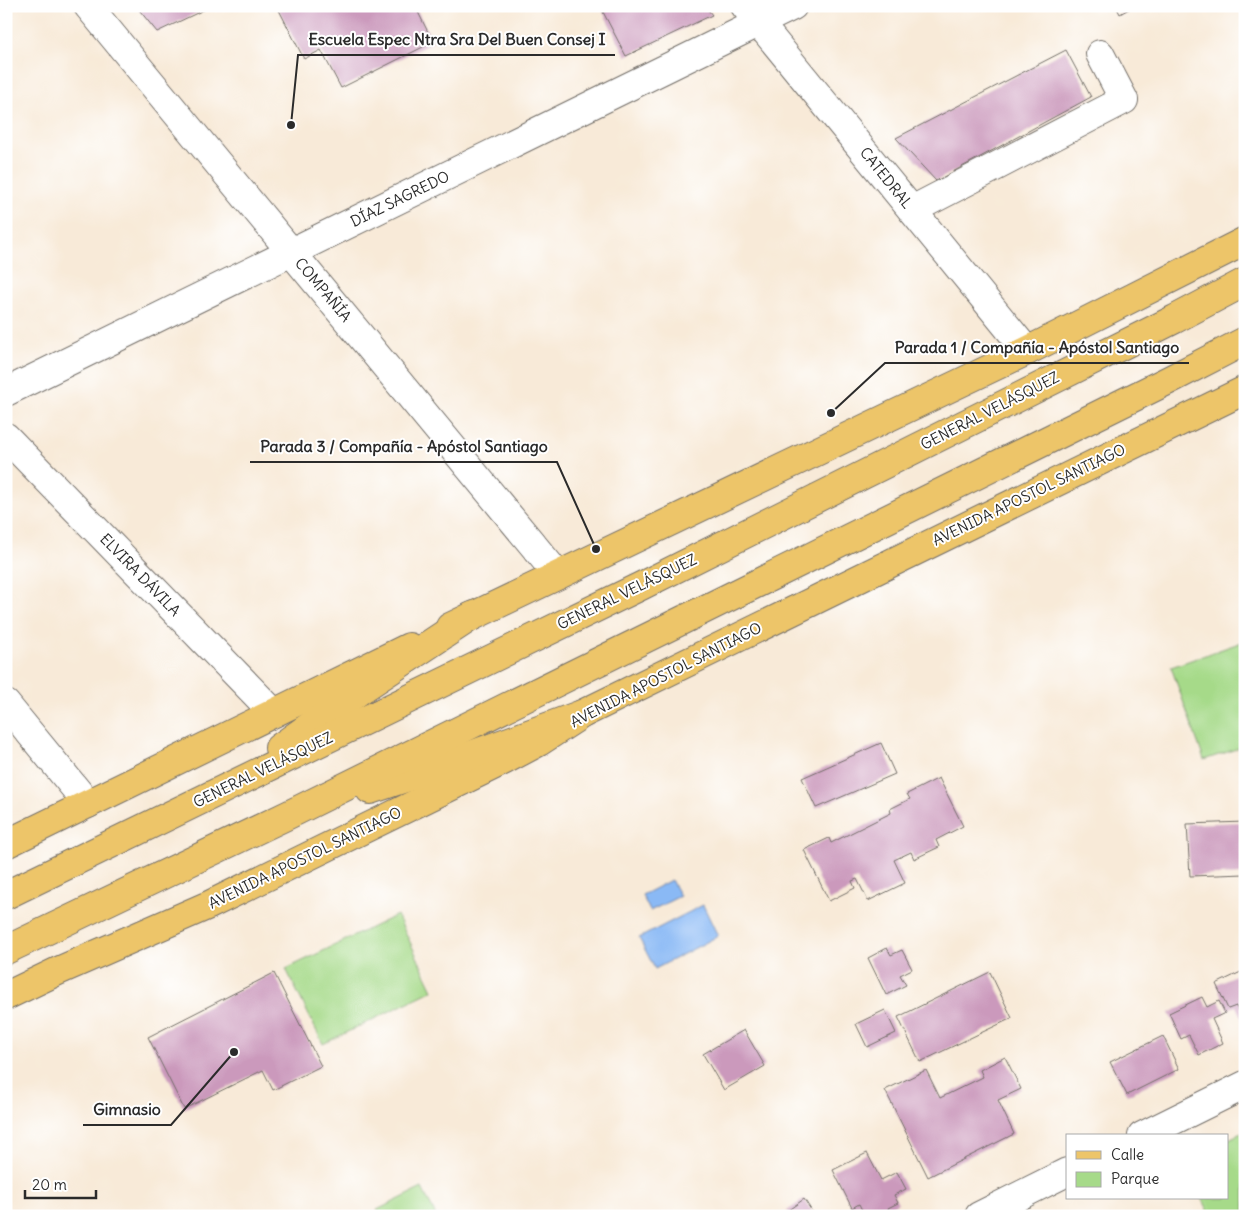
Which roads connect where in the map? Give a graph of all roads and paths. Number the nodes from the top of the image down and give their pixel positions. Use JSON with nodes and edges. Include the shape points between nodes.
{"nodes":[{"id":1,"x":88,"y":6,"type":"edge"},
{"id":2,"x":793,"y":6,"type":"edge"},
{"id":3,"x":752,"y":15,"type":"edge"},
{"id":4,"x":1100,"y":54,"type":"dead end"},
{"id":5,"x":912,"y":210,"type":"junction"},
{"id":6,"x":1245,"y":241,"type":"edge"},
{"id":7,"x":291,"y":252,"type":"junction"},
{"id":8,"x":1245,"y":282,"type":"edge"},
{"id":9,"x":1245,"y":341,"type":"edge"},
{"id":10,"x":1027,"y":351,"type":"junction"},
{"id":11,"x":1245,"y":390,"type":"edge"},
{"id":12,"x":6,"y":392,"type":"edge"},
{"id":13,"x":6,"y":437,"type":"edge"},
{"id":14,"x":557,"y":574,"type":"junction"},
{"id":15,"x":472,"y":616,"type":"junction"},
{"id":16,"x":6,"y":704,"type":"edge"},
{"id":17,"x":274,"y":713,"type":"junction"},
{"id":18,"x":582,"y":714,"type":"junction"},
{"id":19,"x":217,"y":793,"type":"junction"},
{"id":20,"x":88,"y":804,"type":"junction"},
{"id":21,"x":288,"y":815,"type":"junction"},
{"id":22,"x":6,"y":844,"type":"edge"},
{"id":23,"x":6,"y":895,"type":"edge"},
{"id":24,"x":6,"y":950,"type":"edge"},
{"id":25,"x":6,"y":996,"type":"edge"},
{"id":26,"x":1245,"y":1085,"type":"edge"},
{"id":27,"x":1146,"y":1134,"type":"edge"},
{"id":28,"x":1066,"y":1172,"type":"edge"},
{"id":29,"x":979,"y":1216,"type":"edge"}],
"edges":[{"from":1,"to":7,"type":"street","name":"COMPAÑÍA"},
{"from":2,"to":3,"type":"street","name":"DÍAZ SAGREDO"},
{"from":3,"to":5,"type":"street","name":"CATEDRAL"},
{"from":3,"to":7,"type":"street","name":"DÍAZ SAGREDO"},
{"from":4,"to":5,"type":"street","via":[[1124,100]]},
{"from":5,"to":10,"type":"street","name":"CATEDRAL"},
{"from":6,"to":10,"type":"main road"},
{"from":7,"to":12,"type":"street","name":"DÍAZ SAGREDO"},
{"from":7,"to":14,"type":"street","name":"COMPAÑÍA"},
{"from":8,"to":19,"type":"main road","name":"GENERAL VELÁSQUEZ","via":[[659,577]]},
{"from":9,"to":21,"type":"main road"},
{"from":10,"to":14,"type":"main road"},
{"from":11,"to":18,"type":"main road","name":"AVENIDA APOSTOL SANTIAGO"},
{"from":13,"to":17,"type":"street","name":"ELVIRA DÁVILA"},
{"from":14,"to":15,"type":"main road"},
{"from":15,"to":17,"type":"main road"},
{"from":15,"to":19,"type":"main road","via":[[362,688]]},
{"from":16,"to":20,"type":"street"},
{"from":17,"to":20,"type":"main road"},
{"from":18,"to":21,"type":"main road","via":[[447,764]]},
{"from":18,"to":25,"type":"main road","name":"AVENIDA APOSTOL SANTIAGO","via":[[505,760],[218,901]]},
{"from":19,"to":23,"type":"main road","name":"GENERAL VELÁSQUEZ"},
{"from":20,"to":22,"type":"main road"},
{"from":21,"to":24,"type":"main road"},
{"from":26,"to":27,"type":"street"},
{"from":28,"to":29,"type":"street"}]}
